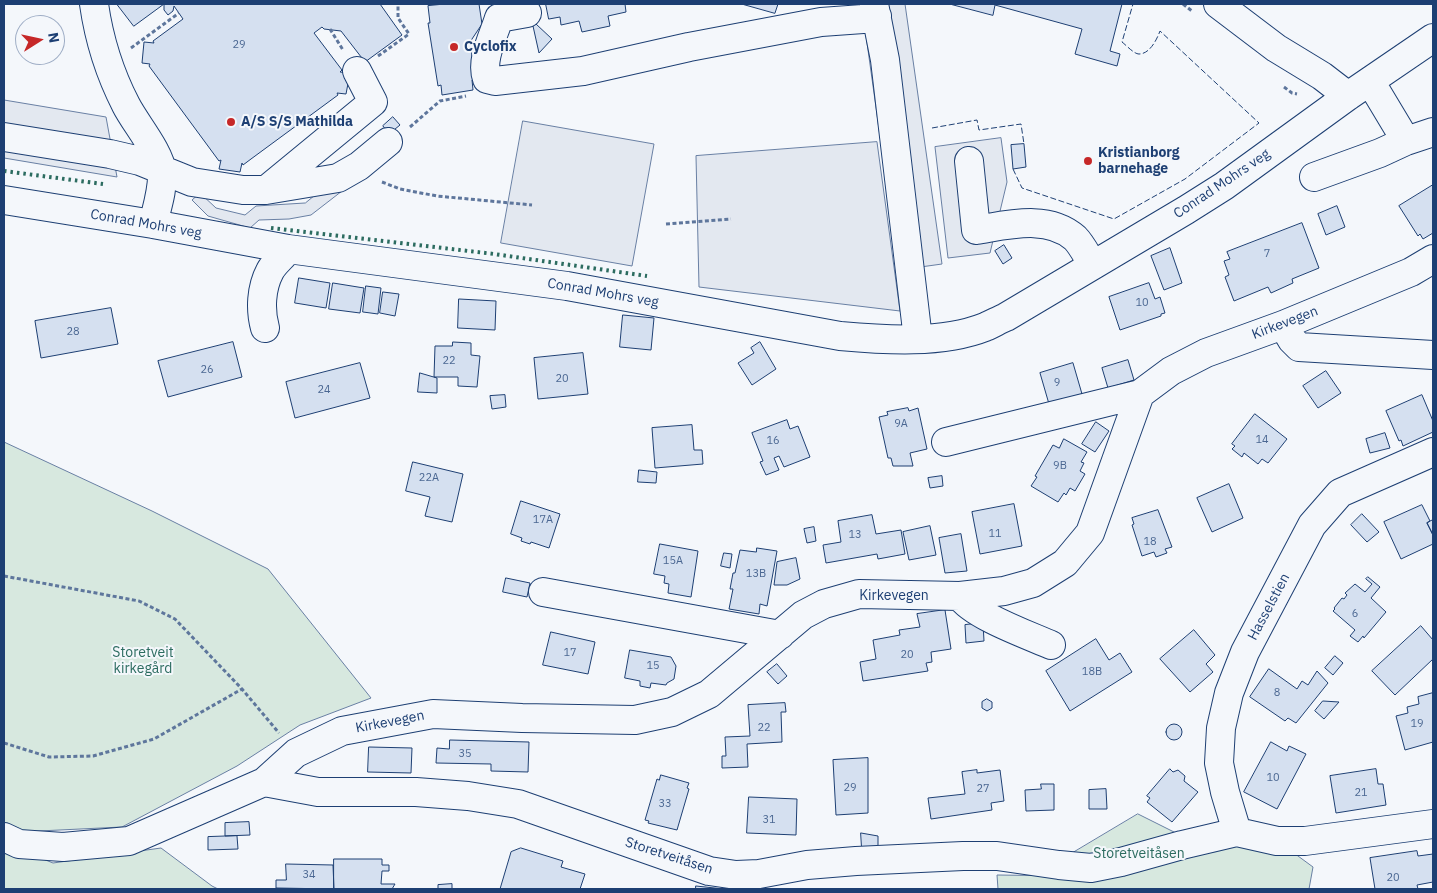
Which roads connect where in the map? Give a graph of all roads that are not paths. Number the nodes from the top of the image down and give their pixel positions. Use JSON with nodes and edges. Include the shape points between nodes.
{"nodes":[{"id":1,"x":94,"y":4,"type":"edge"},
{"id":2,"x":1218,"y":4,"type":"edge"},
{"id":3,"x":876,"y":10,"type":"edge"},
{"id":4,"x":527,"y":13,"type":"dead end"},
{"id":5,"x":1433,"y":38,"type":"edge"},
{"id":6,"x":357,"y":71,"type":"dead end"},
{"id":7,"x":1370,"y":81,"type":"junction"},
{"id":8,"x":1348,"y":96,"type":"junction"},
{"id":9,"x":1433,"y":132,"type":"edge"},
{"id":10,"x":4,"y":137,"type":"edge"},
{"id":11,"x":1406,"y":141,"type":"junction"},
{"id":12,"x":388,"y":142,"type":"road end"},
{"id":13,"x":969,"y":161,"type":"dead end"},
{"id":14,"x":162,"y":170,"type":"junction"},
{"id":15,"x":1314,"y":177,"type":"dead end"},
{"id":16,"x":266,"y":190,"type":"junction"},
{"id":17,"x":4,"y":200,"type":"edge"},
{"id":18,"x":153,"y":224,"type":"junction"},
{"id":19,"x":288,"y":249,"type":"junction"},
{"id":20,"x":1433,"y":259,"type":"edge"},
{"id":21,"x":1093,"y":265,"type":"junction"},
{"id":22,"x":1283,"y":325,"type":"junction"},
{"id":23,"x":265,"y":328,"type":"dead end"},
{"id":24,"x":918,"y":339,"type":"junction"},
{"id":25,"x":1433,"y":355,"type":"edge"},
{"id":26,"x":1140,"y":394,"type":"junction"},
{"id":27,"x":946,"y":442,"type":"dead end"},
{"id":28,"x":1433,"y":452,"type":"edge"},
{"id":29,"x":543,"y":592,"type":"dead end"},
{"id":30,"x":960,"y":596,"type":"junction"},
{"id":31,"x":780,"y":635,"type":"junction"},
{"id":32,"x":1051,"y":645,"type":"dead end"},
{"id":33,"x":264,"y":782,"type":"junction"},
{"id":34,"x":1433,"y":824,"type":"edge"},
{"id":35,"x":1237,"y":832,"type":"junction"},
{"id":36,"x":4,"y":837,"type":"edge"}],
"edges":[{"from":1,"to":14,"type":"street","via":[[109,64],[126,105]]},
{"from":2,"to":8,"type":"street"},
{"from":3,"to":4,"type":"street","via":[[863,19],[821,22],[583,71],[495,82],[487,78],[486,60],[499,18]]},
{"from":3,"to":24,"type":"street","via":[[885,60]]},
{"from":5,"to":7,"type":"street","name":"Conrad Mohrs veg"},
{"from":6,"to":16,"type":"street","via":[[374,102]]},
{"from":7,"to":8,"type":"street","name":"Conrad Mohrs veg"},
{"from":7,"to":11,"type":"street"},
{"from":8,"to":21,"type":"street","name":"Conrad Mohrs veg","via":[[1224,186]]},
{"from":9,"to":11,"type":"street"},
{"from":10,"to":14,"type":"street","via":[[110,154]]},
{"from":11,"to":15,"type":"street"},
{"from":12,"to":16,"type":"street","via":[[359,166],[338,178]]},
{"from":13,"to":21,"type":"street","via":[[976,230],[1026,223],[1050,224],[1076,239]]},
{"from":14,"to":16,"type":"street","via":[[192,182]]},
{"from":14,"to":18,"type":"street"},
{"from":17,"to":18,"type":"street","name":"Conrad Mohrs veg"},
{"from":18,"to":19,"type":"street","name":"Conrad Mohrs veg"},
{"from":19,"to":23,"type":"street","via":[[270,270],[263,290]]},
{"from":19,"to":24,"type":"street","name":"Conrad Mohrs veg","via":[[567,286],[840,336]]},
{"from":20,"to":22,"type":"street","name":"Kirkevegen","via":[[1411,272]]},
{"from":21,"to":24,"type":"street","name":"Conrad Mohrs veg","via":[[985,327]]},
{"from":22,"to":25,"type":"street","via":[[1299,347]]},
{"from":22,"to":26,"type":"street","name":"Kirkevegen","via":[[1206,353],[1171,371]]},
{"from":26,"to":27,"type":"street","name":"Kirkevegen"},
{"from":26,"to":30,"type":"street","name":"Kirkevegen","via":[[1090,533],[1065,563],[1033,583],[1004,591]]},
{"from":28,"to":35,"type":"street","name":"Hasselstien","via":[[1340,493],[1312,525],[1245,652],[1227,702],[1221,728],[1219,762]]},
{"from":29,"to":31,"type":"street"},
{"from":30,"to":31,"type":"street","name":"Kirkevegen","via":[[858,594],[824,604],[803,615]]},
{"from":30,"to":32,"type":"street","via":[[977,611]]},
{"from":31,"to":33,"type":"street","name":"Kirkevegen","via":[[709,694],[672,712],[635,720],[433,714],[342,731],[296,753]]},
{"from":33,"to":35,"type":"street","name":"Storetveitåsen","via":[[318,792],[416,792],[518,804],[709,871],[736,875],[807,865],[963,856],[998,856],[1091,868]]},
{"from":33,"to":36,"type":"street","name":"Kirkevegen","via":[[129,841],[63,847],[19,844]]},
{"from":34,"to":35,"type":"street","name":"Storetveitåsen","via":[[1305,841],[1277,841]]}]}
